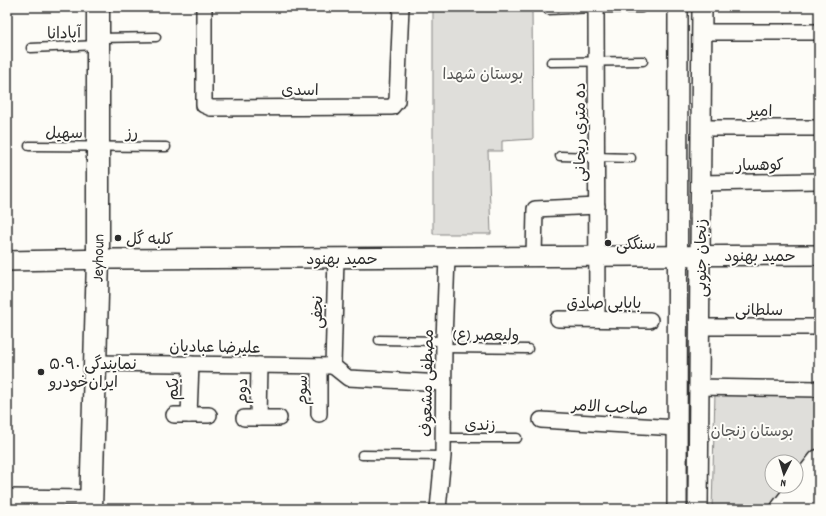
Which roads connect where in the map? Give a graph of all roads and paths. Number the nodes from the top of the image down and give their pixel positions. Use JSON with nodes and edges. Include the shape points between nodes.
{"nodes":[{"id":1,"x":98,"y":7,"type":"edge"},
{"id":2,"x":204,"y":7,"type":"edge"},
{"id":3,"x":401,"y":7,"type":"edge"},
{"id":4,"x":678,"y":7,"type":"edge"},
{"id":5,"x":702,"y":7,"type":"edge"},
{"id":6,"x":596,"y":8,"type":"edge"},
{"id":7,"x":641,"y":8,"type":"dead end"},
{"id":8,"x":548,"y":10,"type":"dead end"},
{"id":9,"x":702,"y":32,"type":"junction"},
{"id":10,"x":819,"y":32,"type":"edge"},
{"id":11,"x":156,"y":37,"type":"dead end"},
{"id":12,"x":98,"y":41,"type":"junction"},
{"id":13,"x":31,"y":48,"type":"dead end"},
{"id":14,"x":643,"y":61,"type":"dead end"},
{"id":15,"x":551,"y":62,"type":"dead end"},
{"id":16,"x":596,"y":62,"type":"junction"},
{"id":17,"x":702,"y":128,"type":"junction"},
{"id":18,"x":819,"y":128,"type":"edge"},
{"id":19,"x":30,"y":146,"type":"dead end"},
{"id":20,"x":98,"y":146,"type":"junction"},
{"id":21,"x":166,"y":147,"type":"dead end"},
{"id":22,"x":560,"y":156,"type":"dead end"},
{"id":23,"x":597,"y":157,"type":"junction"},
{"id":24,"x":631,"y":158,"type":"dead end"},
{"id":25,"x":819,"y":182,"type":"edge"},
{"id":26,"x":701,"y":183,"type":"junction"},
{"id":27,"x":597,"y":206,"type":"junction"},
{"id":28,"x":819,"y":255,"type":"edge"},
{"id":29,"x":597,"y":256,"type":"junction"},
{"id":30,"x":677,"y":256,"type":"junction"},
{"id":31,"x":700,"y":256,"type":"junction"},
{"id":32,"x":447,"y":257,"type":"junction"},
{"id":33,"x":534,"y":257,"type":"junction"},
{"id":34,"x":336,"y":258,"type":"junction"},
{"id":35,"x":98,"y":260,"type":"junction"},
{"id":36,"x":7,"y":261,"type":"edge"},
{"id":37,"x":558,"y":319,"type":"dead end"},
{"id":38,"x":597,"y":319,"type":"junction"},
{"id":39,"x":650,"y":320,"type":"dead end"},
{"id":40,"x":700,"y":327,"type":"junction"},
{"id":41,"x":819,"y":327,"type":"edge"},
{"id":42,"x":379,"y":340,"type":"dead end"},
{"id":43,"x":444,"y":345,"type":"junction"},
{"id":44,"x":528,"y":349,"type":"dead end"},
{"id":45,"x":95,"y":363,"type":"junction"},
{"id":46,"x":191,"y":364,"type":"junction"},
{"id":47,"x":259,"y":365,"type":"junction"},
{"id":48,"x":326,"y":366,"type":"junction"},
{"id":49,"x":444,"y":383,"type":"junction"},
{"id":50,"x":699,"y":387,"type":"junction"},
{"id":51,"x":819,"y":389,"type":"edge"},
{"id":52,"x":319,"y":414,"type":"dead end"},
{"id":53,"x":209,"y":416,"type":"dead end"},
{"id":54,"x":279,"y":418,"type":"dead end"},
{"id":55,"x":541,"y":420,"type":"dead end"},
{"id":56,"x":677,"y":428,"type":"junction"},
{"id":57,"x":443,"y":438,"type":"junction"},
{"id":58,"x":517,"y":438,"type":"dead end"},
{"id":59,"x":362,"y":455,"type":"dead end"},
{"id":60,"x":443,"y":456,"type":"junction"},
{"id":61,"x":819,"y":462,"type":"edge"},
{"id":62,"x":819,"y":491,"type":"edge"},
{"id":63,"x":7,"y":497,"type":"edge"},
{"id":64,"x":91,"y":504,"type":"edge"},
{"id":65,"x":438,"y":509,"type":"edge"},
{"id":66,"x":677,"y":509,"type":"edge"},
{"id":67,"x":698,"y":509,"type":"edge"},
{"id":68,"x":782,"y":509,"type":"edge"},
{"id":69,"x":803,"y":509,"type":"edge"}],
"edges":[{"from":1,"to":12,"type":"main road","name":"Jeyhoun"},
{"from":2,"to":3,"type":"street","name":"اسدی","via":[[204,105],[211,108],[234,108],[392,107],[397,102]]},
{"from":4,"to":30,"type":"street","name":"زنجان جنوبی"},
{"from":5,"to":9,"type":"street","name":"زنجان جنوبی"},
{"from":6,"to":7,"type":"lane"},
{"from":6,"to":8,"type":"lane"},
{"from":6,"to":16,"type":"street","name":"ده متری ریحانی"},
{"from":9,"to":10,"type":"street"},
{"from":9,"to":17,"type":"street","name":"زنجان جنوبی"},
{"from":11,"to":12,"type":"lane","name":"آپادانا"},
{"from":12,"to":13,"type":"lane","name":"آپادانا"},
{"from":12,"to":20,"type":"main road","name":"Jeyhoun"},
{"from":14,"to":16,"type":"lane"},
{"from":15,"to":16,"type":"lane"},
{"from":16,"to":23,"type":"street","name":"ده متری ریحانی"},
{"from":17,"to":18,"type":"street","name":"امیر"},
{"from":17,"to":26,"type":"street","name":"زنجان جنوبی"},
{"from":19,"to":20,"type":"lane","name":"سهیل"},
{"from":20,"to":21,"type":"lane","name":"رز"},
{"from":20,"to":35,"type":"main road","name":"Jeyhoun"},
{"from":22,"to":23,"type":"lane"},
{"from":23,"to":24,"type":"lane"},
{"from":23,"to":27,"type":"street","name":"ده متری ریحانی"},
{"from":25,"to":26,"type":"street","name":"کوهسار"},
{"from":26,"to":31,"type":"street","name":"زنجان جنوبی"},
{"from":27,"to":29,"type":"street","name":"ده متری ریحانی"},
{"from":27,"to":33,"type":"street","via":[[535,208]]},
{"from":28,"to":31,"type":"street","name":"حمید بهنود"},
{"from":29,"to":30,"type":"street","name":"حمید بهنود"},
{"from":29,"to":33,"type":"street","name":"حمید بهنود"},
{"from":29,"to":38,"type":"street","name":"ده متری ریحانی"},
{"from":30,"to":31,"type":"street","name":"حمید بهنود"},
{"from":30,"to":56,"type":"street","name":"زنجان جنوبی"},
{"from":31,"to":40,"type":"street","name":"زنجان جنوبی"},
{"from":32,"to":33,"type":"street","name":"حمید بهنود"},
{"from":32,"to":34,"type":"street","name":"حمید بهنود"},
{"from":32,"to":43,"type":"street","name":"مصطفی مشعوف"},
{"from":34,"to":35,"type":"street","name":"حمید بهنود"},
{"from":34,"to":48,"type":"street","name":"نجفی"},
{"from":35,"to":36,"type":"street","name":"حمید بهنود"},
{"from":35,"to":45,"type":"main road","name":"Jeyhoun"},
{"from":37,"to":38,"type":"street","name":"بابایی صادق"},
{"from":38,"to":39,"type":"street","name":"بابایی صادق"},
{"from":40,"to":41,"type":"street","name":"سلطانی"},
{"from":40,"to":50,"type":"street","name":"زنجان جنوبی"},
{"from":42,"to":43,"type":"lane","name":"ولیعصر (ع)"},
{"from":43,"to":44,"type":"lane","name":"ولیعصر (ع)"},
{"from":43,"to":49,"type":"street","name":"مصطفی مشعوف"},
{"from":45,"to":46,"type":"street","name":"علیرضا عبادیان"},
{"from":45,"to":64,"type":"main road","name":"Jeyhoun"},
{"from":46,"to":47,"type":"street","name":"علیرضا عبادیان"},
{"from":46,"to":53,"type":"street","name":"یکم","via":[[182,415]]},
{"from":47,"to":48,"type":"street","name":"علیرضا عبادیان"},
{"from":47,"to":54,"type":"street","name":"دوم","via":[[251,418]]},
{"from":48,"to":49,"type":"street","via":[[348,378]]},
{"from":48,"to":52,"type":"street","name":"سوم"},
{"from":49,"to":57,"type":"street","name":"مصطفی مشعوف"},
{"from":50,"to":51,"type":"street"},
{"from":50,"to":67,"type":"street","name":"زنجان جنوبی"},
{"from":55,"to":56,"type":"street","name":"صاحب الامر"},
{"from":56,"to":66,"type":"street","name":"زنجان جنوبی"},
{"from":57,"to":58,"type":"lane","name":"زندی"},
{"from":57,"to":60,"type":"street","name":"مصطفی مشعوف"},
{"from":59,"to":60,"type":"lane"},
{"from":60,"to":65,"type":"street","name":"مصطفی مشعوف"},
{"from":61,"to":68,"type":"main road"},
{"from":62,"to":69,"type":"main road"},
{"from":63,"to":64,"type":"street"}]}
